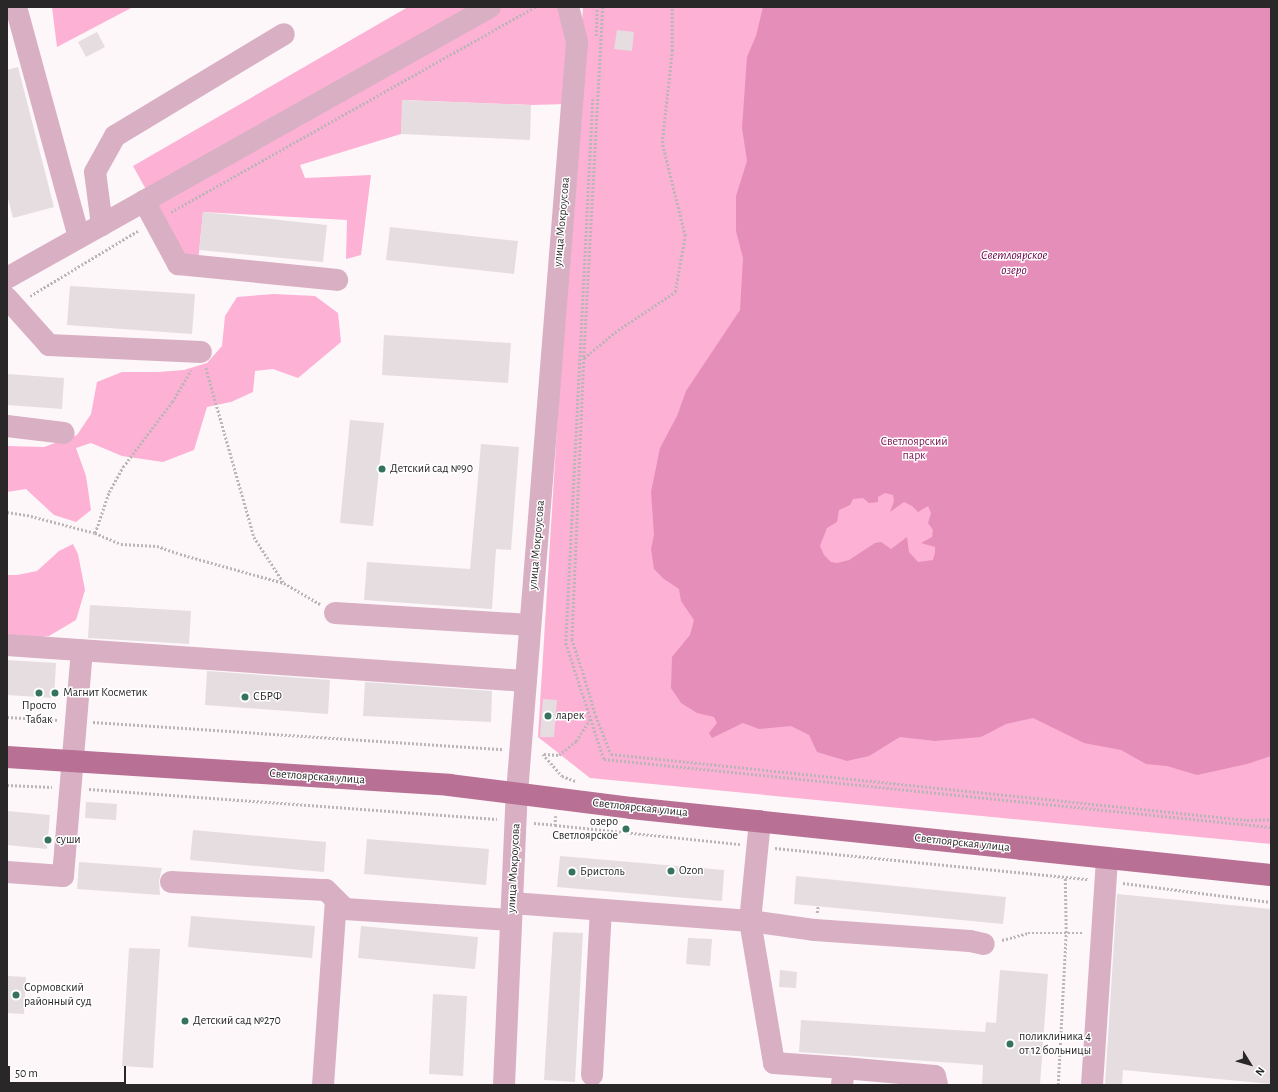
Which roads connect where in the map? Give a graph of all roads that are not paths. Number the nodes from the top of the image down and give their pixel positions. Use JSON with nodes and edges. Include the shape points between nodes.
{"nodes":[{"id":1,"x":16,"y":7,"type":"edge"},
{"id":2,"x":490,"y":7,"type":"edge"},
{"id":3,"x":568,"y":7,"type":"edge"},
{"id":4,"x":284,"y":34,"type":"dead end"},
{"id":5,"x":144,"y":201,"type":"junction"},
{"id":6,"x":102,"y":225,"type":"junction"},
{"id":7,"x":79,"y":237,"type":"junction"},
{"id":8,"x":7,"y":278,"type":"edge"},
{"id":9,"x":337,"y":280,"type":"dead end"},
{"id":10,"x":10,"y":302,"type":"edge"},
{"id":11,"x":201,"y":352,"type":"road end"},
{"id":12,"x":7,"y":426,"type":"edge"},
{"id":13,"x":64,"y":433,"type":"dead end"},
{"id":14,"x":335,"y":613,"type":"road end"},
{"id":15,"x":530,"y":625,"type":"junction"},
{"id":16,"x":7,"y":645,"type":"edge"},
{"id":17,"x":82,"y":650,"type":"junction"},
{"id":18,"x":526,"y":681,"type":"junction"},
{"id":19,"x":7,"y":757,"type":"edge"},
{"id":20,"x":72,"y":762,"type":"junction"},
{"id":21,"x":517,"y":793,"type":"junction"},
{"id":22,"x":760,"y":821,"type":"junction"},
{"id":23,"x":1107,"y":859,"type":"junction"},
{"id":24,"x":7,"y":872,"type":"edge"},
{"id":25,"x":1271,"y":875,"type":"edge"},
{"id":26,"x":171,"y":882,"type":"dead end"},
{"id":27,"x":336,"y":900,"type":"junction"},
{"id":28,"x":601,"y":910,"type":"junction"},
{"id":29,"x":512,"y":912,"type":"junction"},
{"id":30,"x":750,"y":921,"type":"junction"},
{"id":31,"x":984,"y":944,"type":"road end"},
{"id":32,"x":592,"y":1075,"type":"dead end"},
{"id":33,"x":843,"y":1077,"type":"edge"},
{"id":34,"x":323,"y":1085,"type":"edge"},
{"id":35,"x":504,"y":1085,"type":"edge"},
{"id":36,"x":937,"y":1085,"type":"edge"},
{"id":37,"x":1092,"y":1085,"type":"edge"}],
"edges":[{"from":1,"to":7,"type":"street"},
{"from":2,"to":5,"type":"street"},
{"from":3,"to":15,"type":"street","name":"улица Мокроусова","via":[[577,42]]},
{"from":4,"to":6,"type":"street","via":[[115,136],[95,172]]},
{"from":5,"to":6,"type":"street"},
{"from":5,"to":9,"type":"street","via":[[178,264]]},
{"from":6,"to":7,"type":"street"},
{"from":7,"to":8,"type":"street"},
{"from":10,"to":11,"type":"street","via":[[49,345]]},
{"from":12,"to":13,"type":"street"},
{"from":14,"to":15,"type":"street"},
{"from":15,"to":18,"type":"street","name":"улица Мокроусова"},
{"from":16,"to":17,"type":"street"},
{"from":17,"to":18,"type":"street"},
{"from":17,"to":20,"type":"street"},
{"from":18,"to":21,"type":"street","name":"улица Мокроусова"},
{"from":19,"to":20,"type":"main road","name":"Светлоярская улица"},
{"from":20,"to":21,"type":"main road","name":"Светлоярская улица","via":[[449,785]]},
{"from":20,"to":24,"type":"street","via":[[62,876]]},
{"from":21,"to":22,"type":"main road","name":"Светлоярская улица"},
{"from":21,"to":29,"type":"street","name":"улица Мокроусова"},
{"from":22,"to":23,"type":"main road","name":"Светлоярская улица"},
{"from":22,"to":30,"type":"street"},
{"from":23,"to":25,"type":"main road","name":"Светлоярская улица"},
{"from":23,"to":37,"type":"street"},
{"from":26,"to":27,"type":"street","via":[[326,890]]},
{"from":27,"to":29,"type":"street","via":[[345,910]]},
{"from":27,"to":34,"type":"street"},
{"from":28,"to":29,"type":"street"},
{"from":28,"to":30,"type":"street"},
{"from":28,"to":32,"type":"street"},
{"from":29,"to":35,"type":"street","name":"улица Мокроусова"},
{"from":30,"to":31,"type":"street","via":[[815,930]]},
{"from":30,"to":33,"type":"street","via":[[774,1063]]},
{"from":33,"to":36,"type":"street","via":[[935,1076]]}]}
